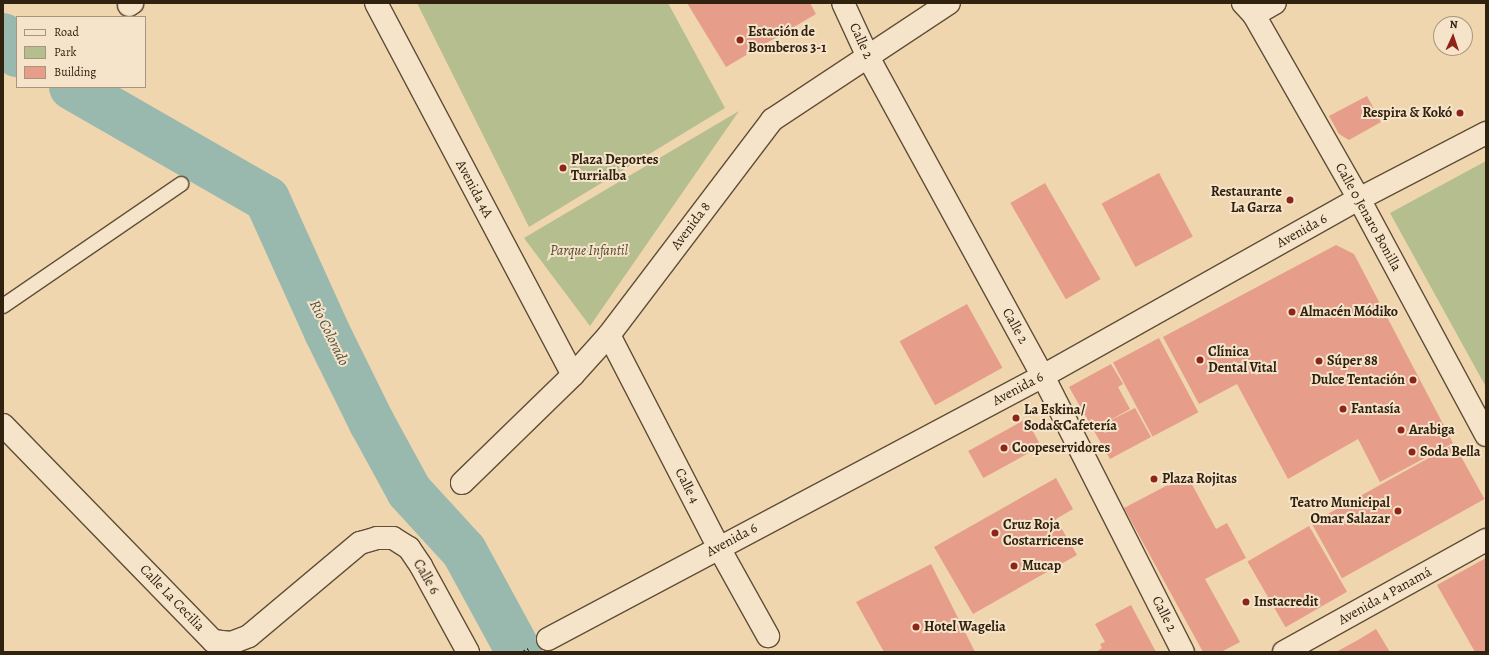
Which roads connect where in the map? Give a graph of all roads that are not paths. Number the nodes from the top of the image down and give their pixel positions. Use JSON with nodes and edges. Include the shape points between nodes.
{"nodes":[{"id":1,"x":376,"y":3,"type":"edge"},
{"id":2,"x":844,"y":3,"type":"edge"},
{"id":3,"x":949,"y":3,"type":"edge"},
{"id":4,"x":1275,"y":3,"type":"edge"},
{"id":5,"x":1248,"y":9,"type":"edge"},
{"id":6,"x":868,"y":57,"type":"junction"},
{"id":7,"x":1486,"y":133,"type":"edge"},
{"id":8,"x":181,"y":184,"type":"dead end"},
{"id":9,"x":1359,"y":199,"type":"junction"},
{"id":10,"x":3,"y":306,"type":"edge"},
{"id":11,"x":609,"y":335,"type":"junction"},
{"id":12,"x":573,"y":375,"type":"junction"},
{"id":13,"x":1042,"y":376,"type":"junction"},
{"id":14,"x":3,"y":425,"type":"edge"},
{"id":15,"x":1486,"y":435,"type":"edge"},
{"id":16,"x":462,"y":483,"type":"dead end"},
{"id":17,"x":1486,"y":540,"type":"edge"},
{"id":18,"x":360,"y":543,"type":"joint"},
{"id":19,"x":719,"y":548,"type":"junction"},
{"id":20,"x":768,"y":636,"type":"dead end"},
{"id":21,"x":548,"y":639,"type":"dead end"},
{"id":22,"x":468,"y":652,"type":"edge"},
{"id":23,"x":1183,"y":652,"type":"edge"},
{"id":24,"x":1284,"y":652,"type":"edge"}],
"edges":[{"from":1,"to":12,"type":"street","name":"Avenida 4A"},
{"from":2,"to":6,"type":"street","name":"Calle 2"},
{"from":3,"to":6,"type":"street","name":"Avenida 8"},
{"from":4,"to":5,"type":"street"},
{"from":5,"to":9,"type":"street","name":"Calle 0 Jenaro Bonilla"},
{"from":6,"to":11,"type":"street","name":"Avenida 8","via":[[772,120]]},
{"from":6,"to":13,"type":"street","name":"Calle 2"},
{"from":7,"to":9,"type":"street","name":"Avenida 6"},
{"from":8,"to":10,"type":"lane"},
{"from":9,"to":13,"type":"street","name":"Avenida 6"},
{"from":9,"to":15,"type":"street","name":"Calle 0 Jenaro Bonilla"},
{"from":11,"to":12,"type":"street","name":"Avenida 8"},
{"from":11,"to":19,"type":"street","name":"Calle 4"},
{"from":12,"to":16,"type":"street","name":"Avenida 8"},
{"from":13,"to":19,"type":"street","name":"Avenida 6"},
{"from":13,"to":23,"type":"street","name":"Calle 2"},
{"from":14,"to":18,"type":"street","name":"Calle La Cecilia","via":[[213,641],[231,643],[249,636]]},
{"from":17,"to":24,"type":"street","name":"Avenida 4 Panamá"},
{"from":18,"to":22,"type":"street","name":"Calle 6","via":[[378,538],[393,538],[409,548],[422,566]]},
{"from":19,"to":20,"type":"street","name":"Calle 4"},
{"from":19,"to":21,"type":"street","name":"Avenida 6"}]}
